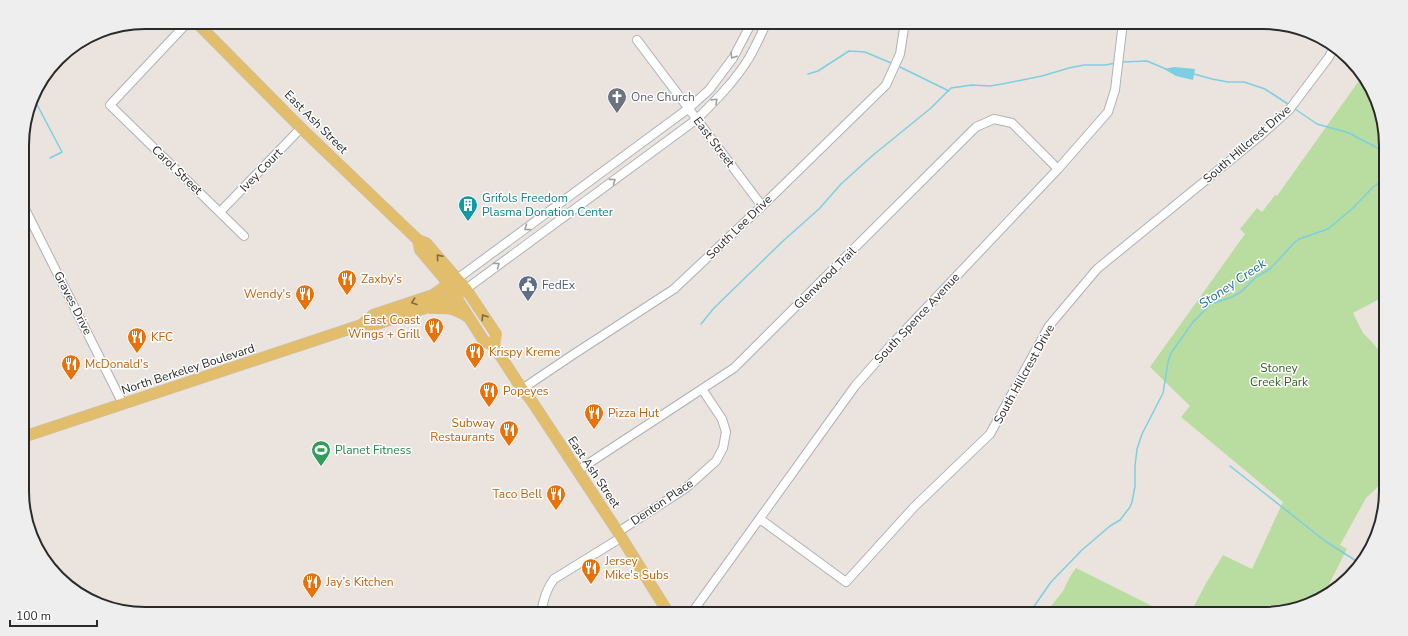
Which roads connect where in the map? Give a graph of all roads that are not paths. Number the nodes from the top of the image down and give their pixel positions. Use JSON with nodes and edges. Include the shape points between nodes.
{"nodes":[{"id":1,"x":181,"y":29,"type":"edge"},
{"id":2,"x":203,"y":29,"type":"edge"},
{"id":3,"x":748,"y":29,"type":"edge"},
{"id":4,"x":764,"y":29,"type":"edge"},
{"id":5,"x":904,"y":29,"type":"edge"},
{"id":6,"x":1122,"y":29,"type":"edge"},
{"id":7,"x":637,"y":40,"type":"dead end"},
{"id":8,"x":1332,"y":51,"type":"edge"},
{"id":9,"x":689,"y":108,"type":"junction"},
{"id":10,"x":697,"y":119,"type":"junction"},
{"id":11,"x":302,"y":128,"type":"junction"},
{"id":12,"x":1058,"y":168,"type":"junction"},
{"id":13,"x":762,"y":206,"type":"junction"},
{"id":14,"x":220,"y":212,"type":"junction"},
{"id":15,"x":29,"y":217,"type":"edge"},
{"id":16,"x":244,"y":236,"type":"dead end"},
{"id":17,"x":453,"y":282,"type":"junction"},
{"id":18,"x":466,"y":289,"type":"junction"},
{"id":19,"x":456,"y":295,"type":"junction"},
{"id":20,"x":425,"y":308,"type":"junction"},
{"id":21,"x":470,"y":319,"type":"junction"},
{"id":22,"x":361,"y":325,"type":"junction"},
{"id":23,"x":494,"y":346,"type":"junction"},
{"id":24,"x":522,"y":389,"type":"junction"},
{"id":25,"x":702,"y":389,"type":"junction"},
{"id":26,"x":123,"y":404,"type":"junction"},
{"id":27,"x":29,"y":435,"type":"edge"},
{"id":28,"x":577,"y":471,"type":"junction"},
{"id":29,"x":760,"y":519,"type":"junction"},
{"id":30,"x":620,"y":535,"type":"junction"},
{"id":31,"x":542,"y":607,"type":"edge"},
{"id":32,"x":666,"y":607,"type":"edge"},
{"id":33,"x":696,"y":607,"type":"edge"}],
"edges":[{"from":1,"to":14,"type":"street","name":"Carol Street","via":[[110,105]]},
{"from":2,"to":11,"type":"main road","name":"East Ash Street"},
{"from":3,"to":9,"type":"street","one_way":true,"via":[[733,58],[709,90]]},
{"from":10,"to":4,"type":"street","one_way":true,"via":[[737,75]]},
{"from":5,"to":13,"type":"street","name":"South Lee Drive","via":[[900,54],[886,85]]},
{"from":6,"to":12,"type":"street","name":"South Spence Avenue","via":[[1115,90],[1108,112]]},
{"from":7,"to":9,"type":"street","name":"East Street"},
{"from":8,"to":29,"type":"street","name":"South Hillcrest Drive","via":[[1289,110],[1096,269],[1049,326],[990,434],[914,507],[846,582]]},
{"from":9,"to":10,"type":"street","name":"East Street"},
{"from":9,"to":17,"type":"street","one_way":true},
{"from":10,"to":13,"type":"street","name":"East Street"},
{"from":18,"to":10,"type":"street","one_way":true},
{"from":11,"to":14,"type":"street","name":"Ivey Court"},
{"from":11,"to":17,"type":"main road","name":"East Ash Street","via":[[418,240],[420,250]]},
{"from":12,"to":25,"type":"street","name":"Glenwood Trail","via":[[1012,123],[994,119],[976,127],[734,368]]},
{"from":12,"to":29,"type":"street","name":"South Spence Avenue","via":[[893,343],[856,386]]},
{"from":13,"to":24,"type":"street","name":"South Lee Drive","via":[[674,289]]},
{"from":14,"to":16,"type":"street","name":"Carol Street"},
{"from":15,"to":26,"type":"street","name":"Graves Drive"},
{"from":17,"to":18,"type":"main road","name":"East Ash Street"},
{"from":17,"to":19,"type":"main road","name":"East Ash Street"},
{"from":17,"to":22,"type":"main road","name":"North Berkeley Boulevard","one_way":true,"via":[[433,295],[372,315]]},
{"from":18,"to":19,"type":"main road","name":"North Berkeley Boulevard"},
{"from":23,"to":18,"type":"main road","name":"East Ash Street","one_way":true,"via":[[496,334]]},
{"from":19,"to":20,"type":"main road","name":"North Berkeley Boulevard"},
{"from":19,"to":21,"type":"main road","name":"East Ash Street"},
{"from":20,"to":21,"type":"main road","via":[[451,308]]},
{"from":20,"to":22,"type":"main road","name":"North Berkeley Boulevard","via":[[377,324]]},
{"from":21,"to":23,"type":"main road","name":"East Ash Street","via":[[484,341]]},
{"from":22,"to":26,"type":"main road","name":"North Berkeley Boulevard"},
{"from":23,"to":24,"type":"main road","name":"East Ash Street"},
{"from":24,"to":28,"type":"main road","name":"East Ash Street"},
{"from":25,"to":28,"type":"street","name":"Glenwood Trail"},
{"from":25,"to":30,"type":"street","name":"Denton Place","via":[[722,419],[726,432],[723,448],[716,461],[686,488]]},
{"from":26,"to":27,"type":"main road","name":"North Berkeley Boulevard"},
{"from":28,"to":30,"type":"main road","name":"East Ash Street"},
{"from":29,"to":33,"type":"street","name":"South Spence Avenue"},
{"from":30,"to":31,"type":"street","name":"Denton Place","via":[[554,578],[547,587]]},
{"from":30,"to":32,"type":"main road","name":"East Ash Street"}]}
